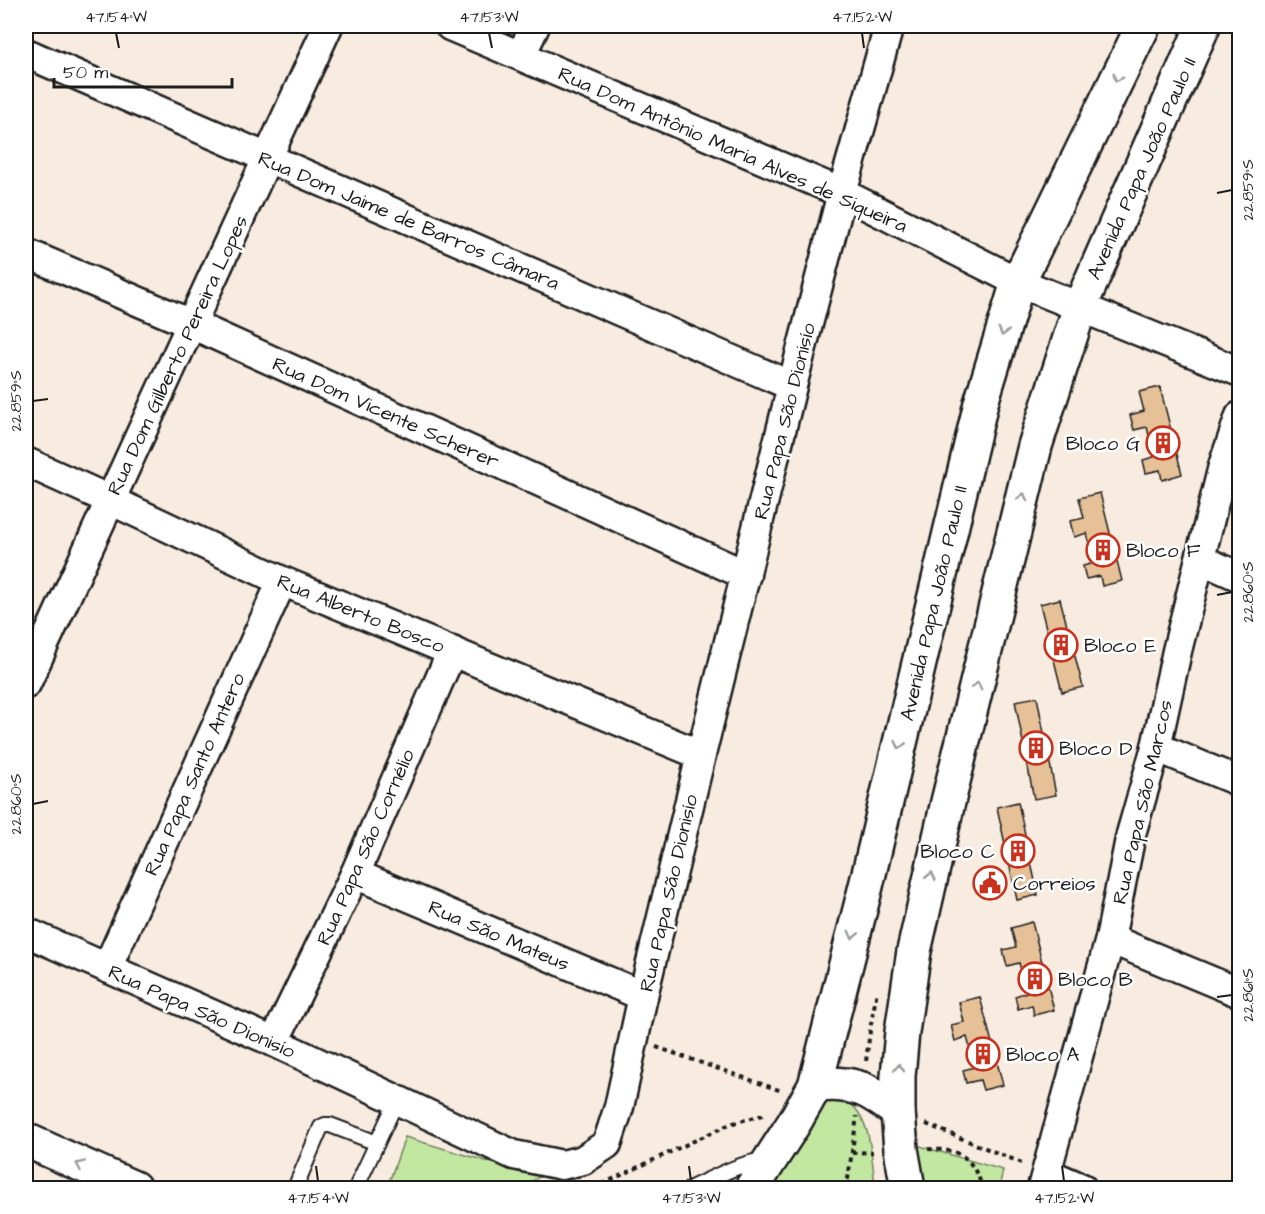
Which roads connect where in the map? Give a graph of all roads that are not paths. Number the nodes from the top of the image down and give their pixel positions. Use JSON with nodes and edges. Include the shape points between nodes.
{"nodes":[{"id":1,"x":328,"y":26,"type":"edge"},
{"id":2,"x":450,"y":26,"type":"edge"},
{"id":3,"x":535,"y":26,"type":"edge"},
{"id":4,"x":888,"y":26,"type":"edge"},
{"id":5,"x":1143,"y":26,"type":"edge"},
{"id":6,"x":1203,"y":26,"type":"edge"},
{"id":7,"x":26,"y":53,"type":"edge"},
{"id":8,"x":521,"y":56,"type":"junction"},
{"id":9,"x":267,"y":159,"type":"junction"},
{"id":10,"x":842,"y":193,"type":"junction"},
{"id":11,"x":26,"y":253,"type":"edge"},
{"id":12,"x":1018,"y":282,"type":"junction"},
{"id":13,"x":1080,"y":308,"type":"junction"},
{"id":14,"x":191,"y":324,"type":"junction"},
{"id":15,"x":1239,"y":372,"type":"edge"},
{"id":16,"x":792,"y":386,"type":"junction"},
{"id":17,"x":1239,"y":416,"type":"edge"},
{"id":18,"x":26,"y":462,"type":"edge"},
{"id":19,"x":110,"y":500,"type":"junction"},
{"id":20,"x":1200,"y":559,"type":"junction"},
{"id":21,"x":746,"y":575,"type":"junction"},
{"id":22,"x":1239,"y":577,"type":"edge"},
{"id":23,"x":282,"y":581,"type":"junction"},
{"id":24,"x":452,"y":651,"type":"junction"},
{"id":25,"x":26,"y":684,"type":"edge"},
{"id":26,"x":1156,"y":747,"type":"junction"},
{"id":27,"x":700,"y":755,"type":"junction"},
{"id":28,"x":1239,"y":782,"type":"edge"},
{"id":29,"x":355,"y":874,"type":"junction"},
{"id":30,"x":26,"y":932,"type":"edge"},
{"id":31,"x":1110,"y":939,"type":"junction"},
{"id":32,"x":107,"y":968,"type":"junction"},
{"id":33,"x":1239,"y":993,"type":"edge"},
{"id":34,"x":643,"y":996,"type":"junction"},
{"id":35,"x":273,"y":1042,"type":"junction"},
{"id":36,"x":397,"y":1100,"type":"junction"},
{"id":37,"x":806,"y":1103,"type":"junction"},
{"id":38,"x":898,"y":1112,"type":"junction"},
{"id":39,"x":26,"y":1140,"type":"edge"},
{"id":40,"x":377,"y":1143,"type":"junction"},
{"id":41,"x":771,"y":1159,"type":"junction"},
{"id":42,"x":1044,"y":1181,"type":"edge"},
{"id":43,"x":134,"y":1188,"type":"edge"},
{"id":44,"x":296,"y":1188,"type":"edge"},
{"id":45,"x":356,"y":1188,"type":"edge"},
{"id":46,"x":691,"y":1188,"type":"edge"},
{"id":47,"x":752,"y":1188,"type":"edge"},
{"id":48,"x":908,"y":1188,"type":"edge"},
{"id":49,"x":1082,"y":1188,"type":"edge"}],
"edges":[{"from":1,"to":9,"type":"street","name":"Rua Dom Gilberto Pereira Lopes"},
{"from":2,"to":8,"type":"street","name":"Rua Dom Antônio Maria Alves de Siqueira"},
{"from":3,"to":8,"type":"street"},
{"from":4,"to":10,"type":"street","name":"Rua Papa São Dionisío"},
{"from":5,"to":12,"type":"street","name":"Avenida Papa João Paulo II","one_way":true},
{"from":6,"to":13,"type":"street","name":"Avenida Papa João Paulo II"},
{"from":7,"to":9,"type":"street","name":"Rua Dom Jaime de Barros Câmara"},
{"from":8,"to":10,"type":"street","name":"Rua Dom Antônio Maria Alves de Siqueira"},
{"from":9,"to":14,"type":"street","name":"Rua Dom Gilberto Pereira Lopes"},
{"from":9,"to":16,"type":"street","name":"Rua Dom Jaime de Barros Câmara"},
{"from":10,"to":12,"type":"street","name":"Rua Dom Antônio Maria Alves de Siqueira"},
{"from":10,"to":16,"type":"street","name":"Rua Papa São Dionisío"},
{"from":11,"to":14,"type":"street","name":"Rua Dom Vicente Scherer"},
{"from":12,"to":13,"type":"street","name":"Rua Dom Antônio Maria Alves de Siqueira"},
{"from":12,"to":37,"type":"street","name":"Avenida Papa João Paulo II","one_way":true,"via":[[981,403],[866,886]]},
{"from":13,"to":15,"type":"street","name":"Rua Dom Antônio Maria Alves de Siqueira"},
{"from":38,"to":13,"type":"street","name":"Avenida Papa João Paulo II","one_way":true,"via":[[902,1032],[916,940],[1035,446]]},
{"from":14,"to":19,"type":"street","name":"Rua Dom Gilberto Pereira Lopes"},
{"from":14,"to":21,"type":"street","name":"Rua Dom Vicente Scherer"},
{"from":16,"to":21,"type":"street","name":"Rua Papa São Dionisío"},
{"from":17,"to":20,"type":"street","name":"Rua Papa São Marcos"},
{"from":18,"to":19,"type":"street","name":"Rua Alberto Bosco"},
{"from":19,"to":23,"type":"street","name":"Rua Alberto Bosco"},
{"from":19,"to":25,"type":"street","name":"Rua Dom Gilberto Pereira Lopes"},
{"from":20,"to":22,"type":"street"},
{"from":20,"to":26,"type":"street","name":"Rua Papa São Marcos"},
{"from":21,"to":27,"type":"street","name":"Rua Papa São Dionisío"},
{"from":23,"to":24,"type":"street","name":"Rua Alberto Bosco"},
{"from":23,"to":32,"type":"street","name":"Rua Papa Santo Antero"},
{"from":24,"to":27,"type":"street","name":"Rua Alberto Bosco"},
{"from":24,"to":29,"type":"street","name":"Rua Papa São Cornélio"},
{"from":26,"to":28,"type":"street"},
{"from":26,"to":31,"type":"street","name":"Rua Papa São Marcos","via":[[1131,834]]},
{"from":27,"to":34,"type":"street","name":"Rua Papa São Dionisío"},
{"from":29,"to":34,"type":"street","name":"Rua São Mateus"},
{"from":29,"to":35,"type":"street","name":"Rua Papa São Cornélio"},
{"from":30,"to":32,"type":"street","name":"Rua Papa São Dionisío"},
{"from":31,"to":33,"type":"street"},
{"from":31,"to":42,"type":"street","name":"Rua Papa São Marcos"},
{"from":32,"to":35,"type":"street","name":"Rua Papa São Dionisío"},
{"from":34,"to":36,"type":"street","name":"Rua Papa São Dionisío","via":[[607,1144],[583,1160],[562,1165],[514,1155]]},
{"from":35,"to":36,"type":"street","name":"Rua Papa São Dionisío"},
{"from":36,"to":40,"type":"lane"},
{"from":37,"to":38,"type":"street","via":[[822,1085],[838,1084],[862,1089]]},
{"from":37,"to":41,"type":"street","name":"Avenida Papa João Paulo II"},
{"from":38,"to":48,"type":"street","name":"Avenida Papa João Paulo II"},
{"from":43,"to":39,"type":"street","one_way":true},
{"from":40,"to":44,"type":"lane","via":[[330,1125],[321,1127]]},
{"from":40,"to":45,"type":"lane"},
{"from":41,"to":46,"type":"lane","via":[[736,1167]]},
{"from":41,"to":47,"type":"street","name":"Avenida Papa João Paulo II"},
{"from":42,"to":49,"type":"street"}]}
